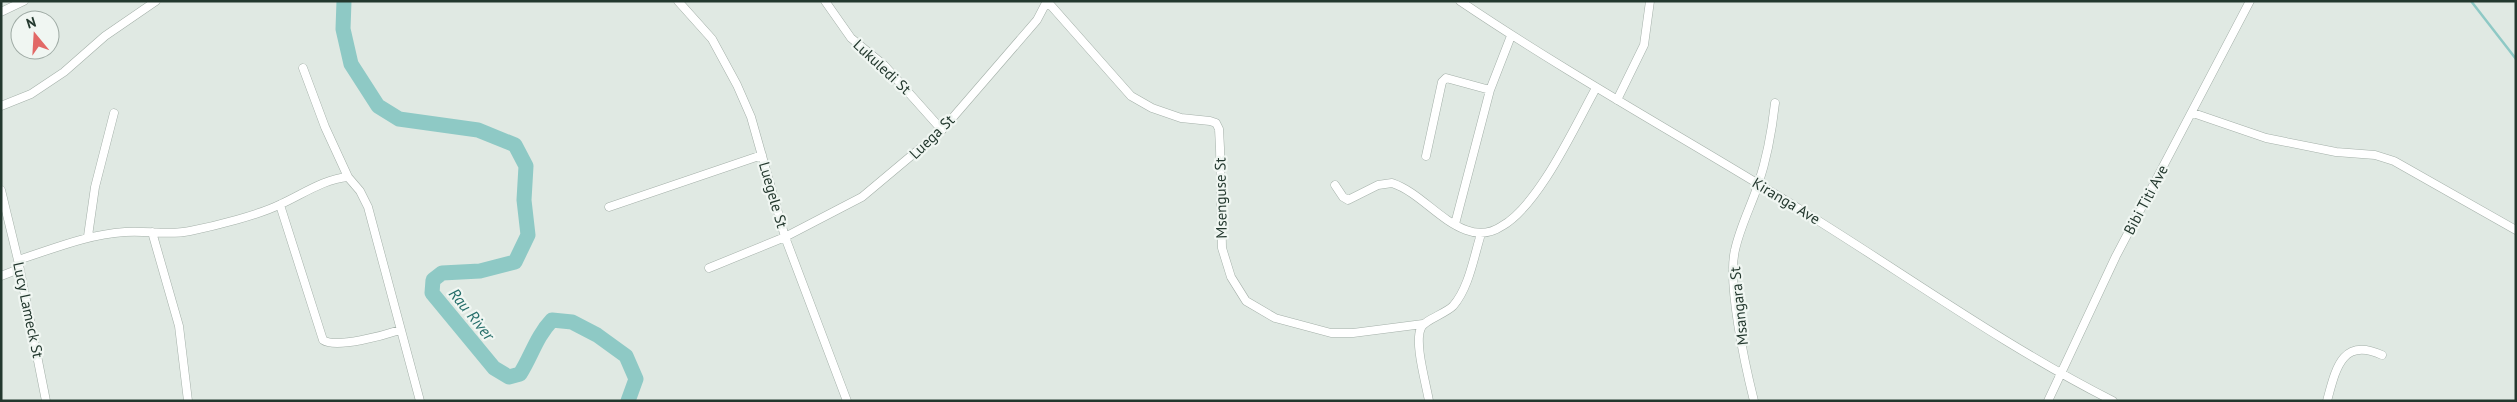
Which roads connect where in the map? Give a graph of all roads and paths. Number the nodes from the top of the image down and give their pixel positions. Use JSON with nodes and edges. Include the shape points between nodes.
{"nodes":[{"id":1,"x":24,"y":1,"type":"edge"},
{"id":2,"x":156,"y":1,"type":"edge"},
{"id":3,"x":678,"y":1,"type":"edge"},
{"id":4,"x":825,"y":1,"type":"edge"},
{"id":5,"x":1047,"y":1,"type":"edge"},
{"id":6,"x":1460,"y":1,"type":"edge"},
{"id":7,"x":1650,"y":1,"type":"edge"},
{"id":8,"x":2250,"y":1,"type":"edge"},
{"id":9,"x":1,"y":12,"type":"edge"},
{"id":10,"x":1511,"y":36,"type":"junction"},
{"id":11,"x":303,"y":68,"type":"dead end"},
{"id":12,"x":1596,"y":88,"type":"junction"},
{"id":13,"x":1490,"y":90,"type":"junction"},
{"id":14,"x":1617,"y":100,"type":"junction"},
{"id":15,"x":1775,"y":103,"type":"dead end"},
{"id":16,"x":1,"y":106,"type":"edge"},
{"id":17,"x":114,"y":113,"type":"dead end"},
{"id":18,"x":2194,"y":113,"type":"junction"},
{"id":19,"x":942,"y":130,"type":"junction"},
{"id":20,"x":762,"y":155,"type":"junction"},
{"id":21,"x":1426,"y":156,"type":"dead end"},
{"id":22,"x":348,"y":177,"type":"junction"},
{"id":23,"x":1758,"y":184,"type":"junction"},
{"id":24,"x":1335,"y":185,"type":"dead end"},
{"id":25,"x":1,"y":190,"type":"edge"},
{"id":26,"x":280,"y":205,"type":"junction"},
{"id":27,"x":609,"y":207,"type":"dead end"},
{"id":28,"x":1455,"y":224,"type":"junction"},
{"id":29,"x":2516,"y":230,"type":"edge"},
{"id":30,"x":152,"y":232,"type":"junction"},
{"id":31,"x":1480,"y":234,"type":"junction"},
{"id":32,"x":88,"y":236,"type":"junction"},
{"id":33,"x":785,"y":237,"type":"junction"},
{"id":34,"x":18,"y":260,"type":"junction"},
{"id":35,"x":709,"y":268,"type":"dead end"},
{"id":36,"x":20,"y":269,"type":"junction"},
{"id":37,"x":1,"y":276,"type":"edge"},
{"id":38,"x":1423,"y":324,"type":"junction"},
{"id":39,"x":400,"y":330,"type":"junction"},
{"id":40,"x":2382,"y":355,"type":"dead end"},
{"id":41,"x":2061,"y":374,"type":"junction"},
{"id":42,"x":46,"y":401,"type":"edge"},
{"id":43,"x":188,"y":401,"type":"edge"},
{"id":44,"x":420,"y":401,"type":"edge"},
{"id":45,"x":847,"y":401,"type":"edge"},
{"id":46,"x":1429,"y":401,"type":"edge"},
{"id":47,"x":1754,"y":401,"type":"edge"},
{"id":48,"x":2048,"y":401,"type":"edge"},
{"id":49,"x":2113,"y":401,"type":"edge"},
{"id":50,"x":2327,"y":401,"type":"edge"}],
"edges":[{"from":1,"to":9,"type":"street"},
{"from":2,"to":16,"type":"street","via":[[105,36],[64,72],[31,94]]},
{"from":3,"to":20,"type":"street","name":"Luegele St","via":[[712,39],[738,85]]},
{"from":4,"to":19,"type":"street","name":"Lukuledi St","via":[[851,38],[884,65]]},
{"from":5,"to":19,"type":"street","name":"Luega St","via":[[1037,20]]},
{"from":5,"to":38,"type":"street","name":"Msenguse St","via":[[1132,96],[1152,108],[1181,118],[1216,123],[1220,148],[1222,248],[1231,277],[1246,301],[1274,318],[1331,333],[1353,334]]},
{"from":6,"to":10,"type":"street","name":"Kiranga Ave"},
{"from":7,"to":14,"type":"street","via":[[1644,45]]},
{"from":8,"to":18,"type":"street","name":"Bibi Titi Ave"},
{"from":10,"to":12,"type":"street","name":"Kiranga Ave"},
{"from":10,"to":13,"type":"street"},
{"from":11,"to":22,"type":"street"},
{"from":12,"to":14,"type":"street","name":"Kiranga Ave"},
{"from":12,"to":31,"type":"street","via":[[1547,175],[1522,210],[1503,226]]},
{"from":13,"to":21,"type":"street","via":[[1446,78],[1442,82]]},
{"from":13,"to":28,"type":"street"},
{"from":14,"to":23,"type":"street","name":"Kiranga Ave"},
{"from":15,"to":23,"type":"street","name":"Msangara St","via":[[1772,130]]},
{"from":17,"to":32,"type":"street"},
{"from":18,"to":29,"type":"street","via":[[2266,138],[2336,152],[2375,155],[2394,161]]},
{"from":18,"to":41,"type":"street","name":"Bibi Titi Ave","via":[[2116,256]]},
{"from":19,"to":33,"type":"street","name":"Luega St","via":[[862,197]]},
{"from":20,"to":27,"type":"street"},
{"from":20,"to":33,"type":"street","name":"Luegele St"},
{"from":22,"to":26,"type":"street","via":[[314,188]]},
{"from":22,"to":39,"type":"street","via":[[368,207]]},
{"from":23,"to":41,"type":"street","name":"Kiranga Ave"},
{"from":23,"to":47,"type":"street","name":"Msangara St","via":[[1734,251],[1740,327]]},
{"from":24,"to":28,"type":"street","via":[[1348,200],[1386,182],[1399,185]]},
{"from":25,"to":34,"type":"street","name":"Lucy Lameck St"},
{"from":26,"to":30,"type":"street","via":[[190,232]]},
{"from":26,"to":39,"type":"street","via":[[323,340],[339,343]]},
{"from":28,"to":31,"type":"street"},
{"from":30,"to":32,"type":"street"},
{"from":30,"to":43,"type":"street","via":[[179,326]]},
{"from":31,"to":38,"type":"street","via":[[1459,298],[1452,308]]},
{"from":32,"to":34,"type":"street"},
{"from":33,"to":35,"type":"street","name":"Luega St"},
{"from":33,"to":45,"type":"street","name":"Luegele St"},
{"from":34,"to":36,"type":"street","name":"Lucy Lameck St"},
{"from":36,"to":37,"type":"street"},
{"from":36,"to":42,"type":"street","name":"Lucy Lameck St"},
{"from":38,"to":46,"type":"street","via":[[1420,345]]},
{"from":39,"to":44,"type":"street"},
{"from":40,"to":50,"type":"street","via":[[2359,348],[2345,355],[2334,376]]},
{"from":41,"to":48,"type":"street","name":"Bibi Titi Ave"},
{"from":41,"to":49,"type":"street","name":"Kiranga Ave"}]}
